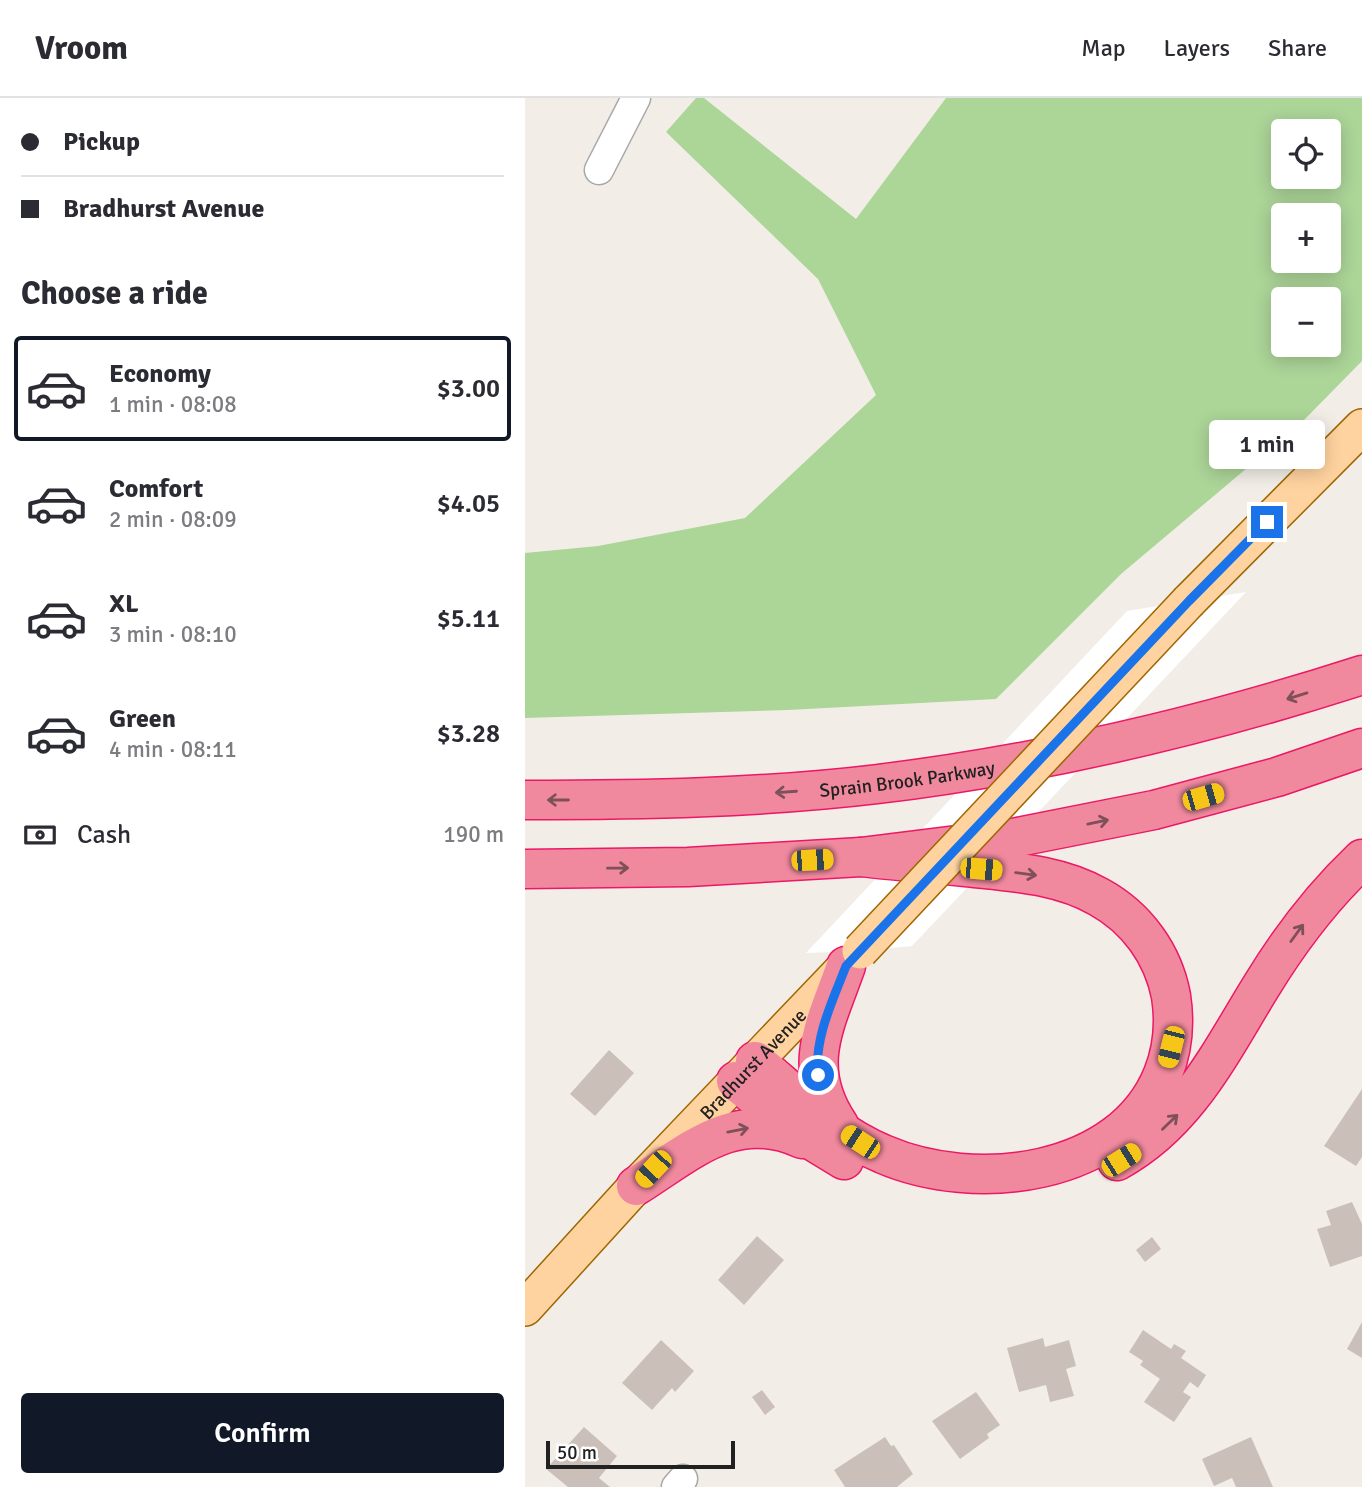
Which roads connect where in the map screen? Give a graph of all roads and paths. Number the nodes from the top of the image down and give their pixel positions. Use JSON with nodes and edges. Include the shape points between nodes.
{"nodes":[{"id":1,"x":636,"y":98,"type":"edge"},
{"id":2,"x":599,"y":170,"type":"dead end"},
{"id":3,"x":1362,"y":427,"type":"edge"},
{"id":4,"x":1362,"y":675,"type":"edge"},
{"id":5,"x":1362,"y":748,"type":"edge"},
{"id":6,"x":525,"y":800,"type":"edge"},
{"id":7,"x":861,"y":857,"type":"junction"},
{"id":8,"x":1362,"y":859,"type":"edge"},
{"id":9,"x":525,"y":869,"type":"edge"},
{"id":10,"x":853,"y":958,"type":"junction"},
{"id":11,"x":745,"y":1071,"type":"junction"},
{"id":12,"x":841,"y":1146,"type":"junction"},
{"id":13,"x":636,"y":1186,"type":"junction"},
{"id":14,"x":525,"y":1308,"type":"edge"}],
"edges":[{"from":1,"to":2,"type":"lane"},
{"from":3,"to":10,"type":"main road","name":"Bradhurst Avenue","bridge":true,"via":[[1189,601]]},
{"from":4,"to":6,"type":"highway","name":"Sprain Brook Parkway","one_way":true,"via":[[1154,735],[963,772],[778,793]]},
{"from":7,"to":5,"type":"highway","one_way":true,"via":[[1013,838],[1154,810]]},
{"from":9,"to":7,"type":"highway","one_way":true,"via":[[688,867]]},
{"from":7,"to":12,"type":"highway","one_way":true,"via":[[1032,874],[1097,895],[1128,917],[1153,948],[1169,986],[1173,1028],[1167,1065],[1150,1101],[1124,1130],[1074,1159],[1007,1172],[958,1172]]},
{"from":12,"to":8,"type":"highway","one_way":true,"via":[[865,1170],[902,1184],[981,1195],[1055,1186],[1121,1160],[1156,1135],[1188,1102],[1294,936]]},
{"from":10,"to":11,"type":"main road","name":"Bradhurst Avenue"},
{"from":10,"to":12,"type":"highway","via":[[819,1048],[823,1098],[840,1126]]},
{"from":11,"to":12,"type":"highway","via":[[816,1112]]},
{"from":11,"to":13,"type":"main road","name":"Bradhurst Avenue"},
{"from":13,"to":12,"type":"highway","one_way":true,"via":[[729,1131],[779,1130]]},
{"from":13,"to":14,"type":"main road","name":"Bradhurst Avenue"}]}
